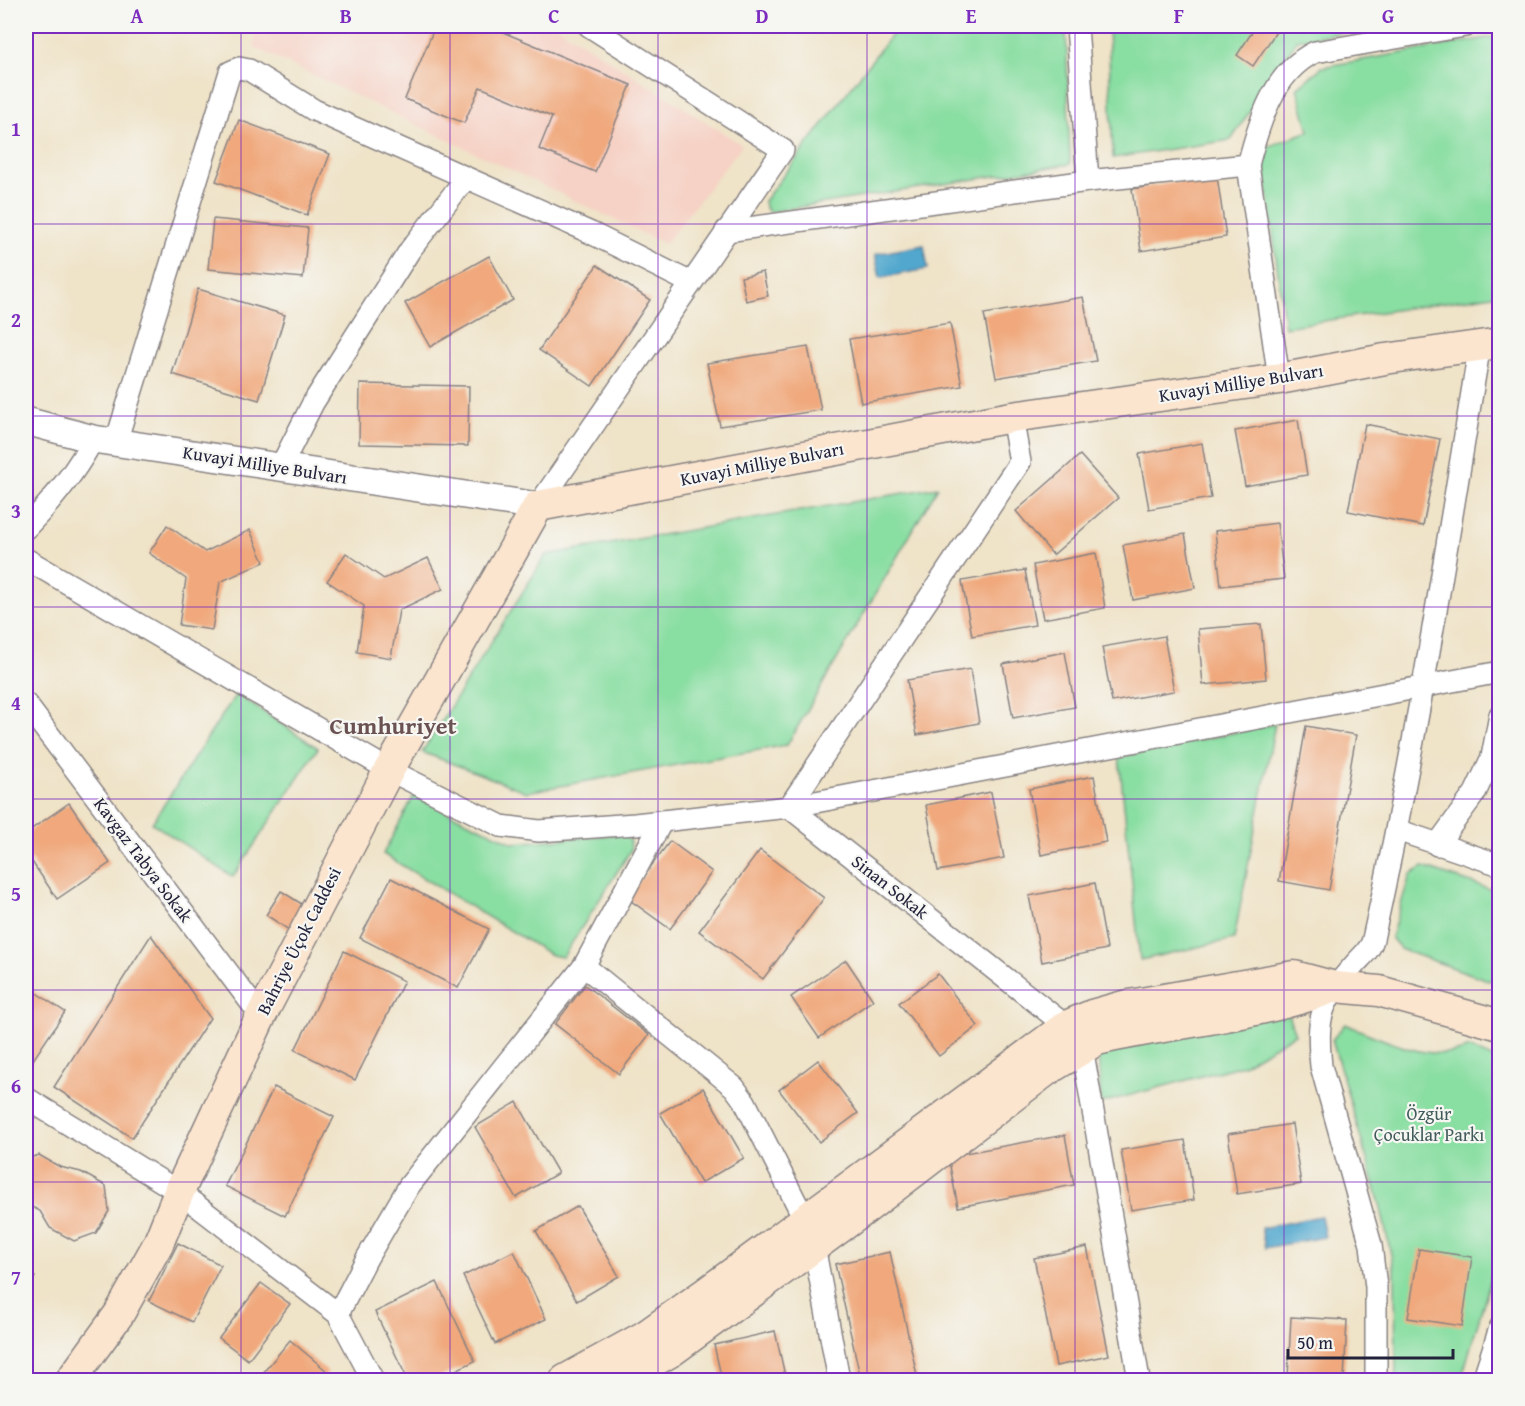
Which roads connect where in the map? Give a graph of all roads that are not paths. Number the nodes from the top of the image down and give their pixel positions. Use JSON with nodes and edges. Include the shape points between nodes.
{"nodes":[{"id":1,"x":589,"y":26,"type":"edge"},
{"id":2,"x":1077,"y":26,"type":"edge"},
{"id":3,"x":1465,"y":26,"type":"edge"},
{"id":4,"x":1248,"y":165,"type":"junction"},
{"id":5,"x":466,"y":178,"type":"junction"},
{"id":6,"x":1088,"y":181,"type":"junction"},
{"id":7,"x":726,"y":231,"type":"junction"},
{"id":8,"x":691,"y":283,"type":"junction"},
{"id":9,"x":1490,"y":344,"type":"edge"},
{"id":10,"x":1279,"y":379,"type":"junction"},
{"id":11,"x":1012,"y":417,"type":"junction"},
{"id":12,"x":26,"y":421,"type":"edge"},
{"id":13,"x":104,"y":440,"type":"junction"},
{"id":14,"x":280,"y":468,"type":"junction"},
{"id":15,"x":538,"y":506,"type":"junction"},
{"id":16,"x":26,"y":528,"type":"edge"},
{"id":17,"x":26,"y":559,"type":"edge"},
{"id":18,"x":1500,"y":672,"type":"edge"},
{"id":19,"x":1423,"y":687,"type":"junction"},
{"id":20,"x":26,"y":704,"type":"edge"},
{"id":21,"x":1500,"y":715,"type":"edge"},
{"id":22,"x":389,"y":770,"type":"junction"},
{"id":23,"x":789,"y":807,"type":"junction"},
{"id":24,"x":662,"y":821,"type":"junction"},
{"id":25,"x":1397,"y":830,"type":"junction"},
{"id":26,"x":1437,"y":845,"type":"junction"},
{"id":27,"x":1500,"y":865,"type":"edge"},
{"id":28,"x":584,"y":966,"type":"junction"},
{"id":29,"x":1335,"y":987,"type":"junction"},
{"id":30,"x":261,"y":1016,"type":"junction"},
{"id":31,"x":1500,"y":1025,"type":"edge"},
{"id":32,"x":1074,"y":1037,"type":"junction"},
{"id":33,"x":26,"y":1098,"type":"edge"},
{"id":34,"x":179,"y":1192,"type":"junction"},
{"id":35,"x":804,"y":1218,"type":"junction"},
{"id":36,"x":814,"y":1246,"type":"junction"},
{"id":37,"x":338,"y":1314,"type":"junction"},
{"id":38,"x":1500,"y":1328,"type":"edge"},
{"id":39,"x":71,"y":1380,"type":"edge"},
{"id":40,"x":373,"y":1380,"type":"edge"},
{"id":41,"x":565,"y":1380,"type":"edge"},
{"id":42,"x":621,"y":1380,"type":"edge"},
{"id":43,"x":839,"y":1380,"type":"edge"},
{"id":44,"x":1139,"y":1380,"type":"edge"},
{"id":45,"x":1376,"y":1380,"type":"edge"},
{"id":46,"x":1483,"y":1380,"type":"edge"}],
"edges":[{"from":1,"to":7,"type":"street","via":[[783,150]]},
{"from":2,"to":6,"type":"street"},
{"from":3,"to":4,"type":"street","via":[[1315,52],[1306,57],[1269,101]]},
{"from":4,"to":6,"type":"street"},
{"from":4,"to":10,"type":"street"},
{"from":5,"to":8,"type":"street","via":[[591,233]]},
{"from":5,"to":13,"type":"street","via":[[314,110],[249,70],[239,68],[230,72]]},
{"from":5,"to":14,"type":"street","via":[[404,260],[313,403]]},
{"from":6,"to":7,"type":"street"},
{"from":7,"to":8,"type":"street"},
{"from":8,"to":15,"type":"street"},
{"from":9,"to":10,"type":"main road","name":"Kuvayi Milliye Bulvarı"},
{"from":9,"to":19,"type":"street"},
{"from":10,"to":11,"type":"main road","name":"Kuvayi Milliye Bulvarı"},
{"from":11,"to":15,"type":"main road","name":"Kuvayi Milliye Bulvarı"},
{"from":11,"to":23,"type":"street","via":[[1020,462]]},
{"from":12,"to":13,"type":"street","name":"Kuvayi Milliye Bulvarı"},
{"from":13,"to":14,"type":"street","name":"Kuvayi Milliye Bulvarı"},
{"from":13,"to":16,"type":"street","via":[[82,459]]},
{"from":14,"to":15,"type":"street","name":"Kuvayi Milliye Bulvarı"},
{"from":15,"to":22,"type":"main road","name":"Bahriye Üçok Caddesi"},
{"from":17,"to":22,"type":"street"},
{"from":18,"to":19,"type":"street"},
{"from":19,"to":23,"type":"street"},
{"from":19,"to":25,"type":"street"},
{"from":20,"to":30,"type":"street","name":"Kavgaz Tabya Sokak"},
{"from":21,"to":26,"type":"street","via":[[1492,757],[1479,784]]},
{"from":22,"to":24,"type":"street","via":[[501,826],[539,831]]},
{"from":22,"to":30,"type":"main road","name":"Bahriye Üçok Caddesi"},
{"from":23,"to":24,"type":"street"},
{"from":23,"to":32,"type":"street","name":"Sinan Sokak"},
{"from":24,"to":28,"type":"street"},
{"from":25,"to":26,"type":"street"},
{"from":25,"to":29,"type":"street","via":[[1371,945]]},
{"from":26,"to":27,"type":"street"},
{"from":28,"to":35,"type":"street","via":[[734,1087]]},
{"from":28,"to":37,"type":"street","via":[[409,1186]]},
{"from":29,"to":31,"type":"main road","via":[[1379,991]]},
{"from":29,"to":32,"type":"main road","via":[[1294,976],[1124,1006],[1092,1015]]},
{"from":29,"to":45,"type":"street","via":[[1320,1015],[1319,1050],[1371,1245],[1376,1287]]},
{"from":30,"to":34,"type":"main road","name":"Bahriye Üçok Caddesi"},
{"from":32,"to":35,"type":"main road"},
{"from":32,"to":36,"type":"main road","via":[[1046,1071]]},
{"from":32,"to":44,"type":"street"},
{"from":33,"to":34,"type":"street"},
{"from":34,"to":37,"type":"street"},
{"from":34,"to":39,"type":"main road","name":"Bahriye Üçok Caddesi","via":[[158,1244],[119,1314]]},
{"from":35,"to":41,"type":"main road","via":[[645,1336]]},
{"from":36,"to":42,"type":"main road","via":[[672,1351]]},
{"from":36,"to":43,"type":"street"},
{"from":37,"to":40,"type":"street"},
{"from":38,"to":46,"type":"street"}]}
